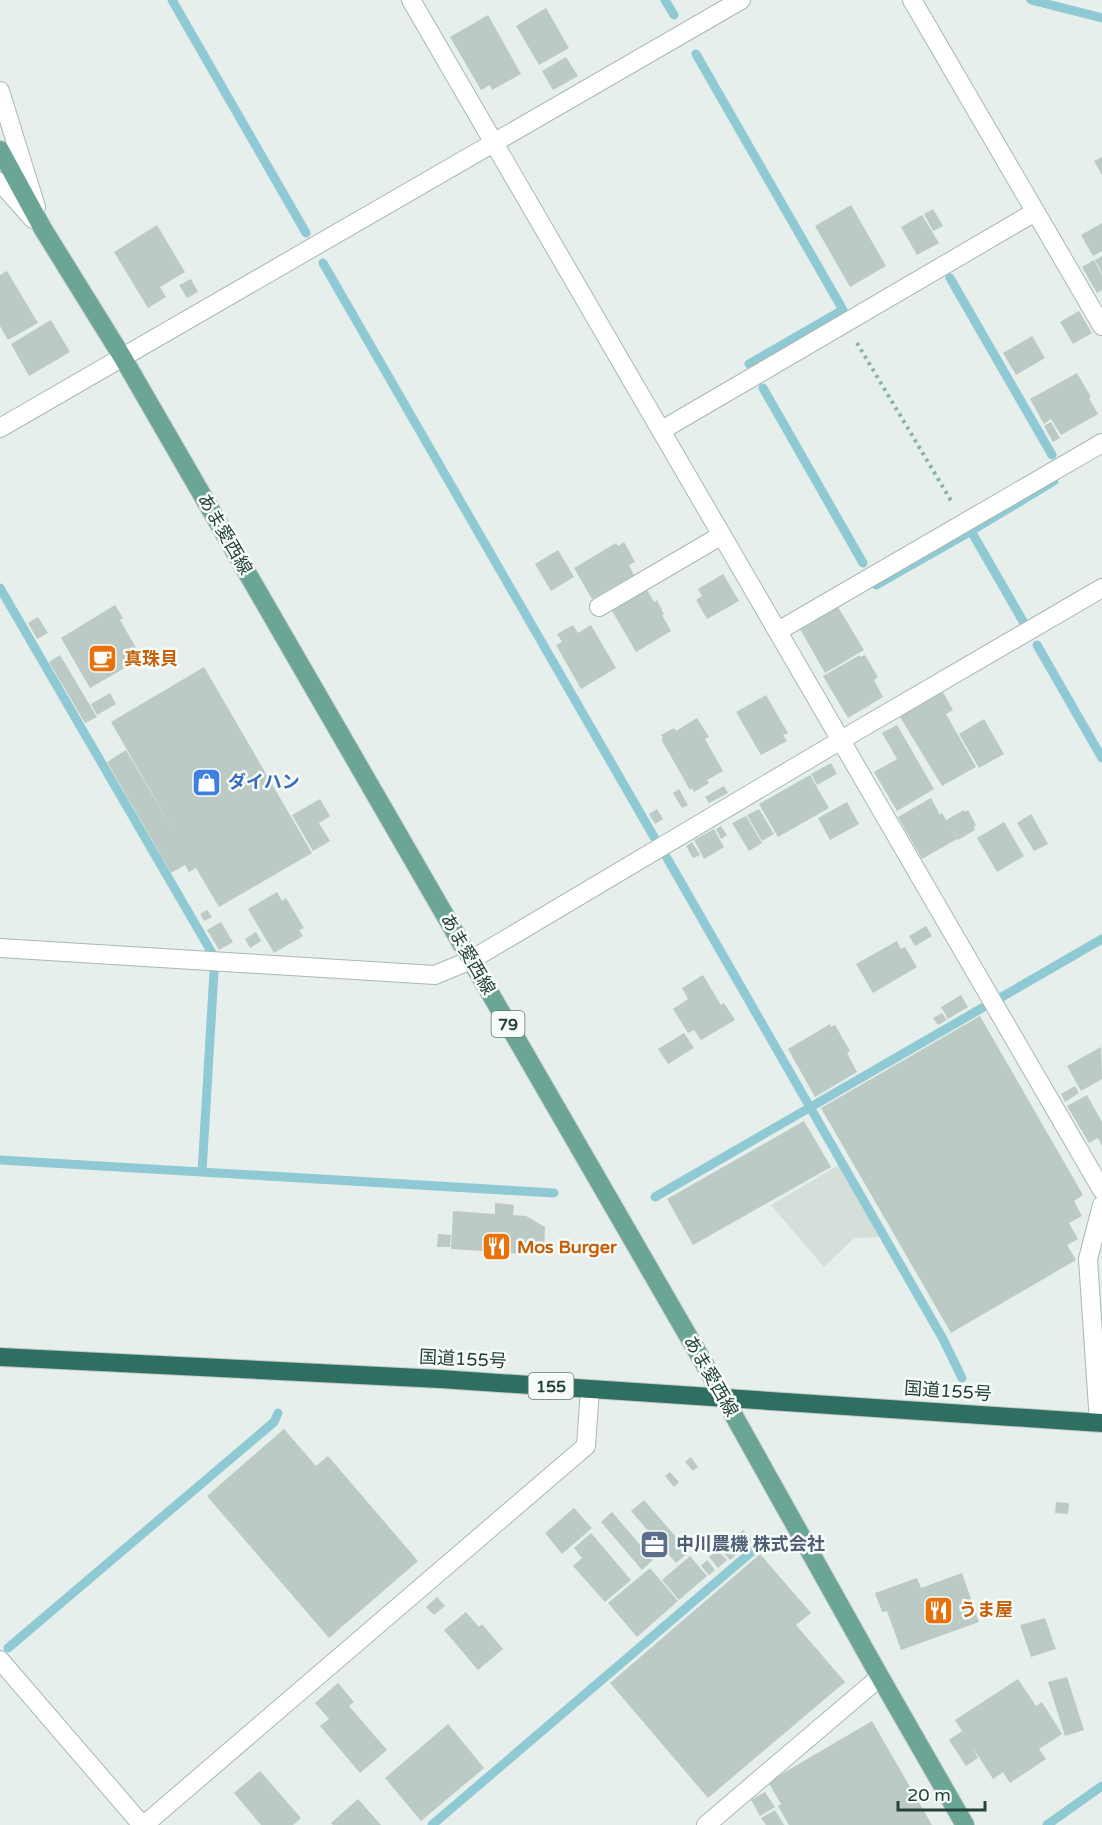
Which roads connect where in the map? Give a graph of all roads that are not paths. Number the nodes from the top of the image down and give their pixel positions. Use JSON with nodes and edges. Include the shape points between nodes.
{"nodes":[{"id":1,"x":411,"y":0,"type":"edge"},
{"id":2,"x":741,"y":0,"type":"edge"},
{"id":3,"x":912,"y":0,"type":"edge"},
{"id":4,"x":0,"y":91,"type":"edge"},
{"id":5,"x":495,"y":143,"type":"junction"},
{"id":6,"x":0,"y":150,"type":"edge"},
{"id":7,"x":0,"y":183,"type":"edge"},
{"id":8,"x":1035,"y":212,"type":"junction"},
{"id":9,"x":43,"y":229,"type":"junction"},
{"id":10,"x":1102,"y":327,"type":"edge"},
{"id":11,"x":123,"y":358,"type":"junction"},
{"id":12,"x":0,"y":428,"type":"edge"},
{"id":13,"x":662,"y":430,"type":"junction"},
{"id":14,"x":1102,"y":443,"type":"edge"},
{"id":15,"x":723,"y":535,"type":"junction"},
{"id":16,"x":1102,"y":588,"type":"edge"},
{"id":17,"x":599,"y":607,"type":"dead end"},
{"id":18,"x":778,"y":631,"type":"junction"},
{"id":19,"x":841,"y":740,"type":"junction"},
{"id":20,"x":0,"y":948,"type":"edge"},
{"id":21,"x":471,"y":960,"type":"junction"},
{"id":22,"x":1102,"y":1191,"type":"edge"},
{"id":23,"x":1102,"y":1205,"type":"edge"},
{"id":24,"x":0,"y":1357,"type":"edge"},
{"id":25,"x":590,"y":1389,"type":"junction"},
{"id":26,"x":723,"y":1398,"type":"junction"},
{"id":27,"x":1101,"y":1423,"type":"edge"},
{"id":28,"x":0,"y":1660,"type":"edge"},
{"id":29,"x":880,"y":1677,"type":"junction"},
{"id":30,"x":143,"y":1825,"type":"edge"},
{"id":31,"x":706,"y":1825,"type":"edge"},
{"id":32,"x":965,"y":1825,"type":"edge"}],
"edges":[{"from":1,"to":5,"type":"street"},
{"from":2,"to":5,"type":"street"},
{"from":3,"to":8,"type":"street"},
{"from":4,"to":9,"type":"street"},
{"from":5,"to":11,"type":"street"},
{"from":5,"to":13,"type":"street"},
{"from":6,"to":9,"type":"main road","name":"あま愛西線","number":"79"},
{"from":7,"to":9,"type":"street"},
{"from":8,"to":10,"type":"street"},
{"from":8,"to":13,"type":"street"},
{"from":9,"to":11,"type":"main road","name":"あま愛西線","number":"79"},
{"from":11,"to":12,"type":"street"},
{"from":11,"to":21,"type":"main road","name":"あま愛西線","number":"79"},
{"from":13,"to":15,"type":"street"},
{"from":14,"to":18,"type":"street"},
{"from":15,"to":17,"type":"street"},
{"from":15,"to":18,"type":"street"},
{"from":16,"to":19,"type":"street"},
{"from":18,"to":19,"type":"street"},
{"from":19,"to":21,"type":"street"},
{"from":19,"to":22,"type":"street"},
{"from":20,"to":21,"type":"street","via":[[435,975]]},
{"from":21,"to":26,"type":"main road","name":"あま愛西線","number":"79"},
{"from":23,"to":27,"type":"street","via":[[1088,1259]]},
{"from":24,"to":25,"type":"highway","name":"国道155号","number":"155"},
{"from":25,"to":26,"type":"highway","name":"国道155号","number":"155"},
{"from":25,"to":30,"type":"street","via":[[586,1446]]},
{"from":26,"to":27,"type":"highway","name":"国道155号","number":"155"},
{"from":26,"to":29,"type":"main road","name":"あま愛西線","number":"79"},
{"from":28,"to":30,"type":"street"},
{"from":29,"to":31,"type":"street"},
{"from":29,"to":32,"type":"main road","name":"あま愛西線","number":"79"}]}
